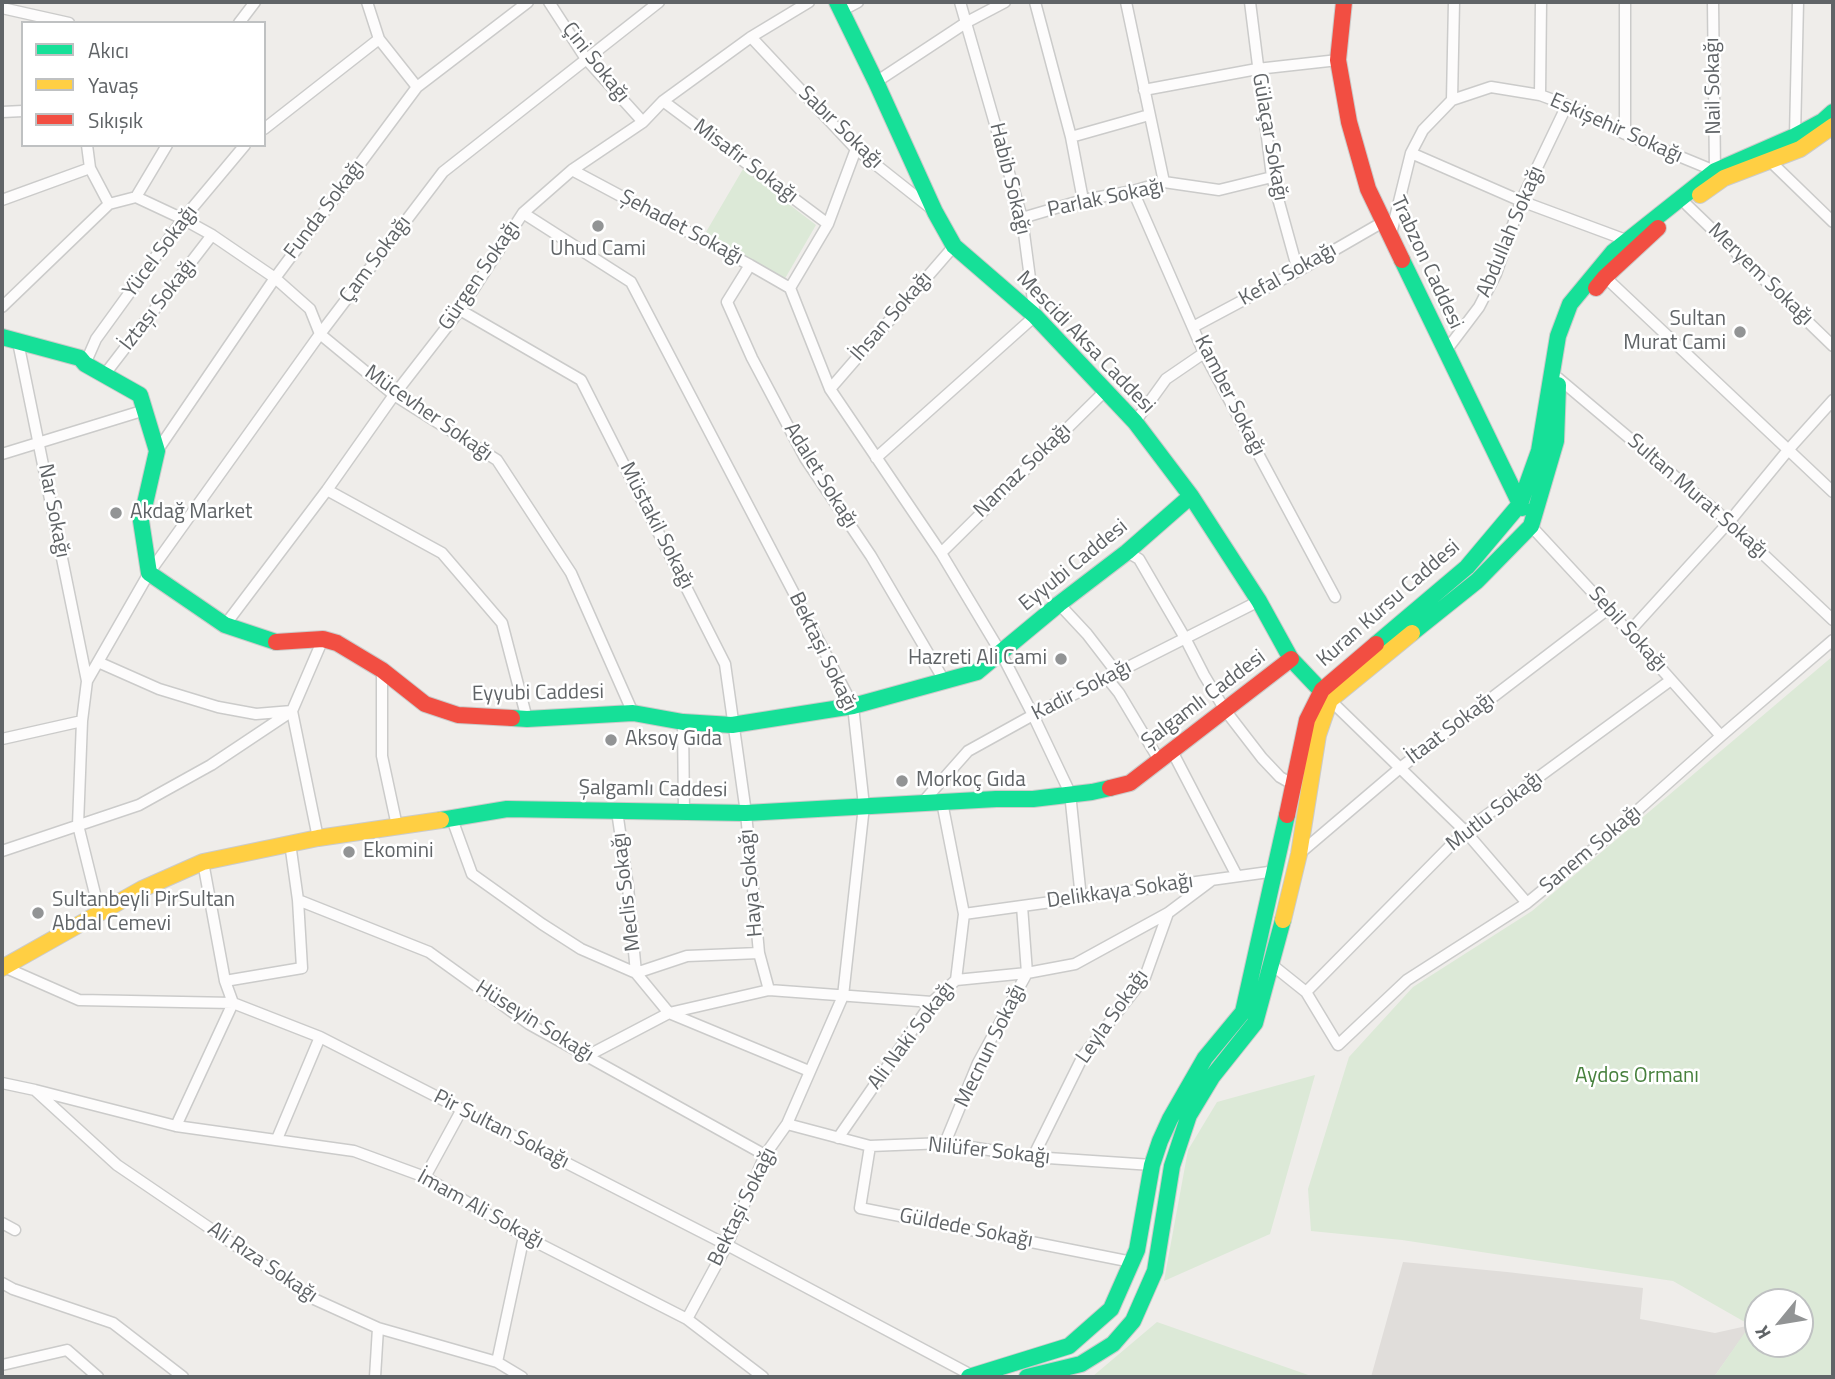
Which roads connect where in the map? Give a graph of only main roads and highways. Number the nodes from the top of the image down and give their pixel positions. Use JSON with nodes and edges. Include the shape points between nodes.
{"nodes":[{"id":1,"x":1344,"y":2,"type":"edge"},
{"id":2,"x":839,"y":6,"type":"edge"},
{"id":3,"x":1833,"y":112,"type":"edge"},
{"id":4,"x":1833,"y":126,"type":"edge"},
{"id":5,"x":1719,"y":175,"type":"junction"},
{"id":6,"x":10,"y":340,"type":"edge"},
{"id":7,"x":1191,"y":496,"type":"junction"},
{"id":8,"x":1520,"y":504,"type":"junction"},
{"id":9,"x":1531,"y":526,"type":"junction"},
{"id":10,"x":1292,"y":659,"type":"junction"},
{"id":11,"x":1326,"y":695,"type":"junction"},
{"id":12,"x":3,"y":967,"type":"edge"},
{"id":13,"x":1152,"y":1165,"type":"junction"},
{"id":14,"x":1172,"y":1166,"type":"junction"},
{"id":15,"x":971,"y":1376,"type":"edge"},
{"id":16,"x":1027,"y":1377,"type":"edge"}],
"edges":[{"from":1,"to":8,"type":"main road","name":"Trabzon Caddesi","via":[[1338,60],[1368,189]]},
{"from":2,"to":7,"type":"main road","name":"Mescidi Aksa Caddesi","via":[[954,246],[1035,316],[1106,390]]},
{"from":3,"to":5,"type":"main road","name":"Kuran Kursu Caddesi"},
{"from":4,"to":5,"type":"main road","name":"Kuran Kursu Caddesi","via":[[1800,149]]},
{"from":5,"to":8,"type":"main road","name":"Kuran Kursu Caddesi","via":[[1626,240],[1570,304],[1556,348],[1539,451]]},
{"from":5,"to":9,"type":"main road","name":"Kuran Kursu Caddesi","via":[[1605,277],[1577,310],[1558,378],[1556,441]]},
{"from":6,"to":7,"type":"main road","name":"Eyyubi Caddesi","via":[[80,358],[140,395],[157,450],[141,521],[149,573],[225,625],[277,642],[323,639],[337,643],[425,704],[458,715],[527,719],[633,713],[732,725],[853,706],[945,682],[977,672]]},
{"from":7,"to":10,"type":"main road","name":"Mescidi Aksa Caddesi"},
{"from":8,"to":9,"type":"main road","name":"Trabzon Caddesi"},
{"from":8,"to":11,"type":"main road","name":"Kuran Kursu Caddesi","via":[[1467,568]]},
{"from":9,"to":11,"type":"main road","name":"Kuran Kursu Caddesi","via":[[1478,581]]},
{"from":10,"to":11,"type":"main road","name":"Mescidi Aksa Caddesi"},
{"from":10,"to":12,"type":"main road","name":"Şalgamlı Caddesi","via":[[1130,783],[1033,799],[746,813],[506,809],[318,838],[202,862],[142,888]]},
{"from":11,"to":13,"type":"main road","name":"Kuran Kursu Caddesi","via":[[1307,720],[1243,1012],[1205,1058],[1170,1119]]},
{"from":11,"to":14,"type":"main road","name":"Kuran Kursu Caddesi","via":[[1299,854],[1255,1023],[1189,1115]]},
{"from":13,"to":14,"type":"main road"},
{"from":13,"to":15,"type":"main road","name":"Kuran Kursu Caddesi","via":[[1137,1250],[1111,1309],[1069,1346]]},
{"from":14,"to":16,"type":"main road","name":"Kuran Kursu Caddesi","via":[[1154,1271],[1133,1321],[1112,1344],[1081,1364]]}]}
